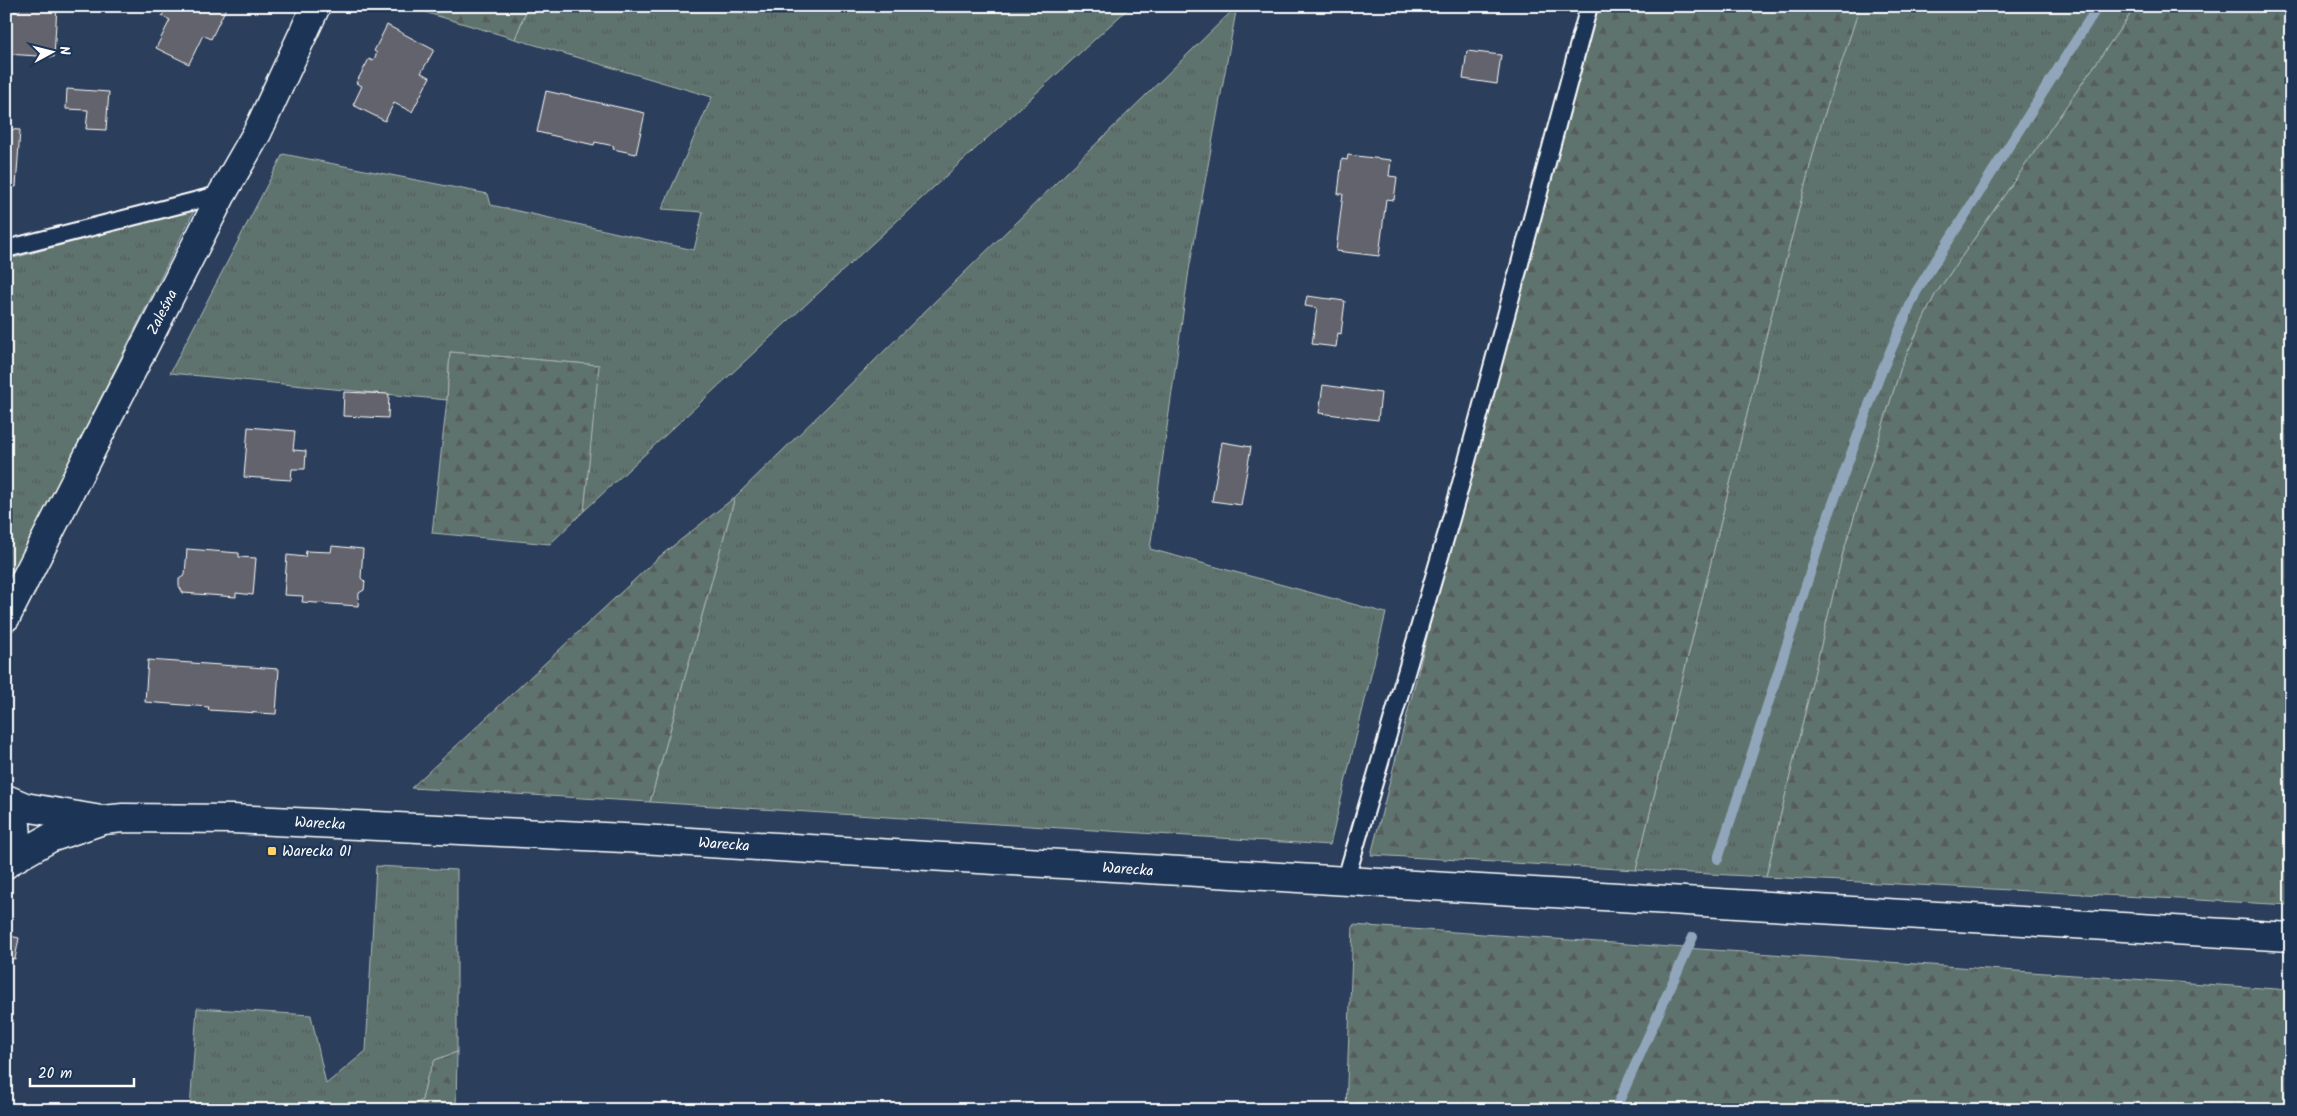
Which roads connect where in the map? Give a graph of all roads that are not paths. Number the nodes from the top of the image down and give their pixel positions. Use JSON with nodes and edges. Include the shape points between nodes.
{"nodes":[{"id":1,"x":316,"y":6,"type":"edge"},
{"id":2,"x":1589,"y":6,"type":"edge"},
{"id":3,"x":222,"y":194,"type":"junction"},
{"id":4,"x":6,"y":249,"type":"edge"},
{"id":5,"x":6,"y":617,"type":"edge"},
{"id":6,"x":6,"y":800,"type":"edge"},
{"id":7,"x":103,"y":820,"type":"junction"},
{"id":8,"x":7,"y":863,"type":"edge"},
{"id":9,"x":1345,"y":882,"type":"junction"},
{"id":10,"x":2291,"y":937,"type":"edge"}],
"edges":[{"from":1,"to":3,"type":"street","name":"Zaleśna","via":[[258,133]]},
{"from":2,"to":9,"type":"lane","via":[[1457,498]]},
{"from":3,"to":4,"type":"lane"},
{"from":3,"to":5,"type":"street","name":"Zaleśna"},
{"from":6,"to":7,"type":"street","name":"Warecka","via":[[25,807]]},
{"from":6,"to":8,"type":"street","via":[[17,824],[15,844]]},
{"from":7,"to":8,"type":"street","name":"Warecka","via":[[50,838]]},
{"from":7,"to":9,"type":"street","name":"Warecka","via":[[233,820],[605,837]]},
{"from":9,"to":10,"type":"street","name":"Warecka"}]}
